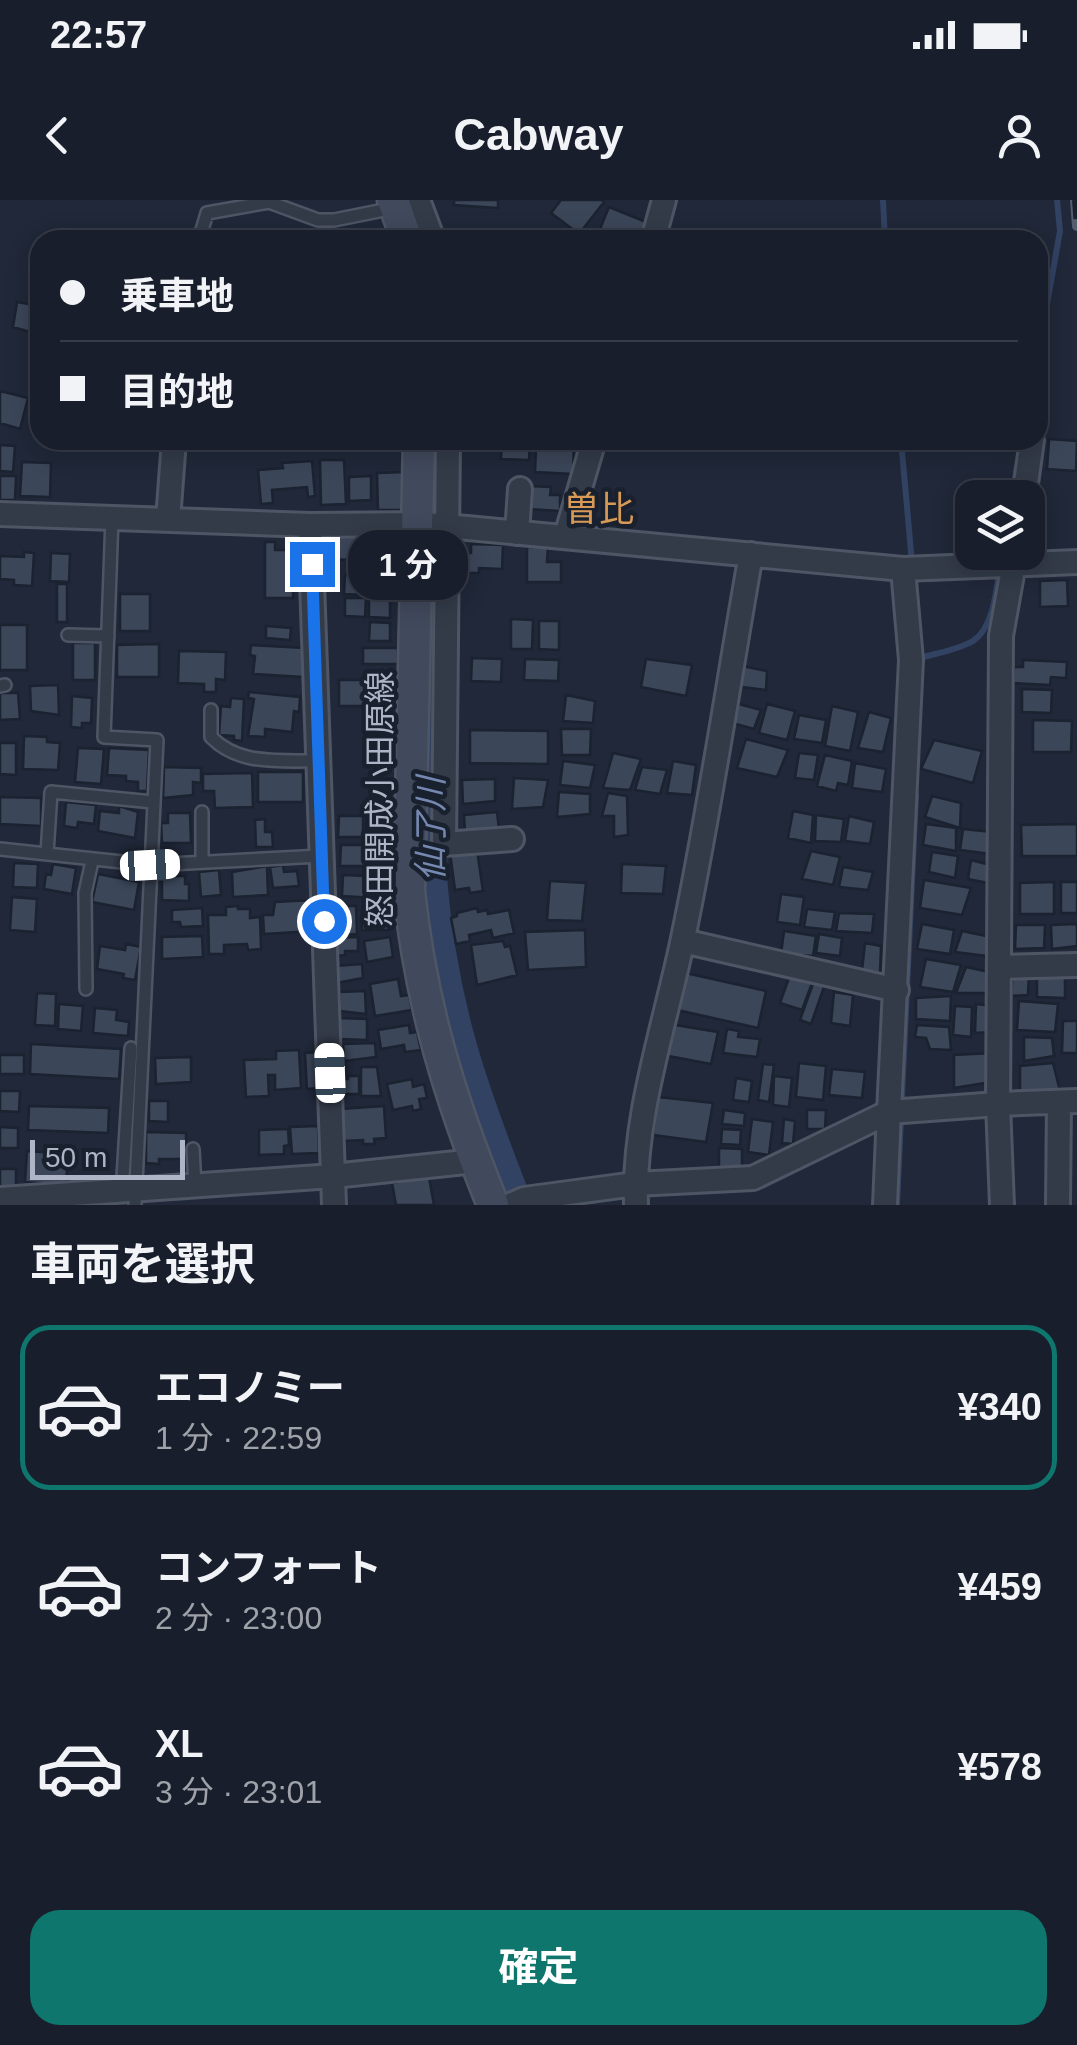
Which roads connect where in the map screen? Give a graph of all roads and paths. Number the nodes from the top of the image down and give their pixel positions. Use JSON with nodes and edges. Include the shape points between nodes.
{"nodes":[{"id":1,"x":664,"y":200,"type":"edge"},
{"id":2,"x":402,"y":202,"type":"edge"},
{"id":3,"x":203,"y":230,"type":"edge"},
{"id":4,"x":406,"y":230,"type":"edge"},
{"id":5,"x":425,"y":230,"type":"edge"},
{"id":6,"x":655,"y":230,"type":"edge"},
{"id":7,"x":173,"y":450,"type":"edge"},
{"id":8,"x":420,"y":450,"type":"edge"},
{"id":9,"x":446,"y":450,"type":"edge"},
{"id":10,"x":591,"y":450,"type":"edge"},
{"id":11,"x":1031,"y":450,"type":"edge"},
{"id":12,"x":1026,"y":480,"type":"edge"},
{"id":13,"x":520,"y":489,"type":"dead end"},
{"id":14,"x":0,"y":514,"type":"edge"},
{"id":15,"x":112,"y":518,"type":"junction"},
{"id":16,"x":168,"y":520,"type":"junction"},
{"id":17,"x":310,"y":525,"type":"junction"},
{"id":18,"x":431,"y":525,"type":"junction"},
{"id":19,"x":516,"y":533,"type":"junction"},
{"id":20,"x":566,"y":536,"type":"junction"},
{"id":21,"x":751,"y":554,"type":"junction"},
{"id":22,"x":1045,"y":561,"type":"edge"},
{"id":23,"x":1077,"y":562,"type":"edge"},
{"id":24,"x":955,"y":565,"type":"edge"},
{"id":25,"x":903,"y":570,"type":"junction"},
{"id":26,"x":1013,"y":570,"type":"edge"},
{"id":27,"x":68,"y":636,"type":"dead end"},
{"id":28,"x":108,"y":636,"type":"junction"},
{"id":29,"x":211,"y":710,"type":"dead end"},
{"id":30,"x":318,"y":762,"type":"junction"},
{"id":31,"x":153,"y":802,"type":"junction"},
{"id":32,"x":202,"y":812,"type":"dead end"},
{"id":33,"x":512,"y":839,"type":"dead end"},
{"id":34,"x":428,"y":845,"type":"junction"},
{"id":35,"x":0,"y":849,"type":"edge"},
{"id":36,"x":46,"y":854,"type":"junction"},
{"id":37,"x":320,"y":856,"type":"junction"},
{"id":38,"x":92,"y":861,"type":"junction"},
{"id":39,"x":202,"y":862,"type":"junction"},
{"id":40,"x":150,"y":865,"type":"junction"},
{"id":41,"x":682,"y":941,"type":"junction"},
{"id":42,"x":1077,"y":965,"type":"edge"},
{"id":43,"x":999,"y":967,"type":"junction"},
{"id":44,"x":86,"y":988,"type":"dead end"},
{"id":45,"x":897,"y":990,"type":"junction"},
{"id":46,"x":131,"y":1048,"type":"dead end"},
{"id":47,"x":1068,"y":1101,"type":"edge"},
{"id":48,"x":998,"y":1104,"type":"junction"},
{"id":49,"x":889,"y":1112,"type":"junction"},
{"id":50,"x":193,"y":1149,"type":"dead end"},
{"id":51,"x":475,"y":1161,"type":"junction"},
{"id":52,"x":333,"y":1176,"type":"junction"},
{"id":53,"x":194,"y":1186,"type":"junction"},
{"id":54,"x":636,"y":1195,"type":"edge"},
{"id":55,"x":131,"y":1197,"type":"edge"},
{"id":56,"x":0,"y":1199,"type":"edge"},
{"id":57,"x":517,"y":1202,"type":"edge"},
{"id":58,"x":334,"y":1205,"type":"edge"},
{"id":59,"x":493,"y":1205,"type":"edge"},
{"id":60,"x":885,"y":1205,"type":"edge"},
{"id":61,"x":1002,"y":1205,"type":"edge"},
{"id":62,"x":1058,"y":1205,"type":"edge"}],
"edges":[{"from":1,"to":6,"type":"street"},
{"from":2,"to":3,"type":"lane","via":[[318,220],[268,202],[207,213]]},
{"from":2,"to":4,"type":"main road"},
{"from":2,"to":5,"type":"street"},
{"from":7,"to":16,"type":"street"},
{"from":8,"to":18,"type":"main road","name":"怒田開成小田原線"},
{"from":9,"to":18,"type":"street"},
{"from":10,"to":20,"type":"street"},
{"from":11,"to":12,"type":"street"},
{"from":13,"to":19,"type":"street"},
{"from":14,"to":15,"type":"street"},
{"from":15,"to":16,"type":"street"},
{"from":15,"to":28,"type":"lane"},
{"from":16,"to":17,"type":"street"},
{"from":17,"to":18,"type":"street"},
{"from":17,"to":30,"type":"street"},
{"from":18,"to":19,"type":"street"},
{"from":18,"to":34,"type":"main road","name":"怒田開成小田原線"},
{"from":19,"to":20,"type":"street"},
{"from":20,"to":21,"type":"street"},
{"from":21,"to":25,"type":"street"},
{"from":21,"to":41,"type":"street"},
{"from":22,"to":23,"type":"street"},
{"from":24,"to":25,"type":"street"},
{"from":25,"to":45,"type":"street","via":[[911,660]]},
{"from":26,"to":43,"type":"street","via":[[1001,636]]},
{"from":27,"to":28,"type":"lane"},
{"from":28,"to":31,"type":"lane","via":[[104,737],[157,740]]},
{"from":29,"to":30,"type":"lane","via":[[211,738],[224,751]]},
{"from":30,"to":37,"type":"street"},
{"from":31,"to":36,"type":"lane","via":[[51,792]]},
{"from":31,"to":40,"type":"lane"},
{"from":32,"to":39,"type":"lane"},
{"from":33,"to":34,"type":"street"},
{"from":34,"to":51,"type":"main road","name":"怒田開成小田原線","via":[[409,891],[416,952],[445,1080]]},
{"from":35,"to":36,"type":"lane"},
{"from":36,"to":38,"type":"lane"},
{"from":37,"to":39,"type":"lane"},
{"from":37,"to":52,"type":"street"},
{"from":38,"to":40,"type":"lane"},
{"from":38,"to":44,"type":"lane","via":[[84,906]]},
{"from":39,"to":40,"type":"lane"},
{"from":40,"to":55,"type":"lane"},
{"from":41,"to":45,"type":"street"},
{"from":41,"to":54,"type":"street","via":[[646,1103]]},
{"from":42,"to":43,"type":"street"},
{"from":43,"to":48,"type":"street"},
{"from":45,"to":49,"type":"street"},
{"from":46,"to":55,"type":"lane"},
{"from":47,"to":48,"type":"street"},
{"from":47,"to":62,"type":"street"},
{"from":48,"to":49,"type":"street"},
{"from":48,"to":61,"type":"street"},
{"from":49,"to":54,"type":"street","via":[[753,1178]]},
{"from":49,"to":60,"type":"street"},
{"from":50,"to":53,"type":"lane"},
{"from":51,"to":52,"type":"street"},
{"from":51,"to":59,"type":"main road","name":"怒田開成小田原線"},
{"from":52,"to":53,"type":"street"},
{"from":52,"to":58,"type":"street"},
{"from":53,"to":55,"type":"street"},
{"from":54,"to":57,"type":"street"},
{"from":55,"to":56,"type":"street"}]}
